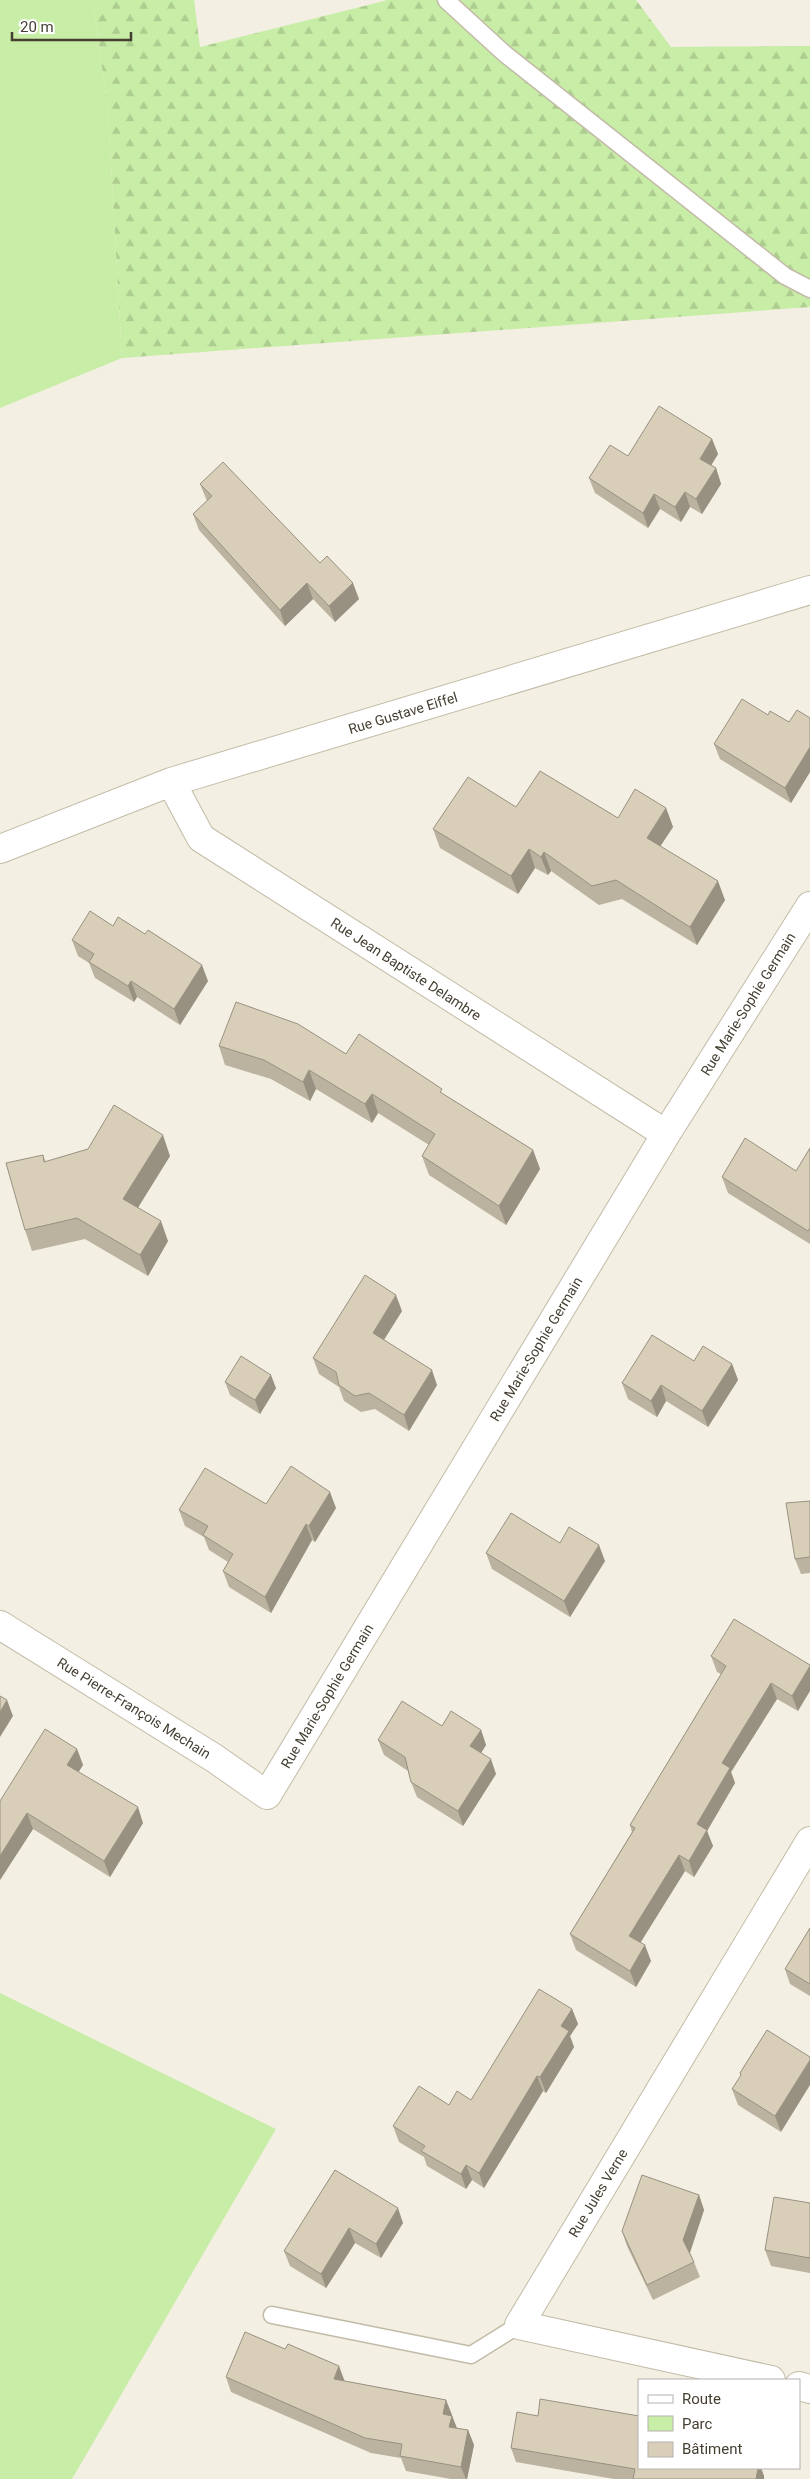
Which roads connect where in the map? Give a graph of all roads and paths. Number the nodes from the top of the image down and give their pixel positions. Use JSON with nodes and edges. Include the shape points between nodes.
{"nodes":[{"id":1,"x":446,"y":0,"type":"edge"},
{"id":2,"x":810,"y":289,"type":"edge"},
{"id":3,"x":810,"y":590,"type":"edge"},
{"id":4,"x":171,"y":782,"type":"junction"},
{"id":5,"x":0,"y":849,"type":"edge"},
{"id":6,"x":810,"y":906,"type":"edge"},
{"id":7,"x":666,"y":1134,"type":"junction"},
{"id":8,"x":0,"y":1625,"type":"edge"},
{"id":9,"x":267,"y":1795,"type":"joint"},
{"id":10,"x":810,"y":1841,"type":"edge"},
{"id":11,"x":272,"y":2315,"type":"dead end"},
{"id":12,"x":519,"y":2325,"type":"junction"},
{"id":13,"x":766,"y":2379,"type":"edge"}],
"edges":[{"from":1,"to":2,"type":"lane","via":[[505,54],[785,276]]},
{"from":3,"to":4,"type":"street","name":"Rue Gustave Eiffel"},
{"from":4,"to":5,"type":"street","name":"Rue Gustave Eiffel"},
{"from":4,"to":7,"type":"street","name":"Rue Jean Baptiste Delambre","via":[[201,838]]},
{"from":6,"to":7,"type":"street","name":"Rue Marie-Sophie Germain"},
{"from":7,"to":9,"type":"street","name":"Rue Marie-Sophie Germain"},
{"from":8,"to":9,"type":"street","name":"Rue Pierre-François Mechain","via":[[214,1758]]},
{"from":10,"to":12,"type":"street","name":"Rue Jules Verne"},
{"from":11,"to":12,"type":"lane","via":[[471,2355]]},
{"from":12,"to":13,"type":"street"}]}
